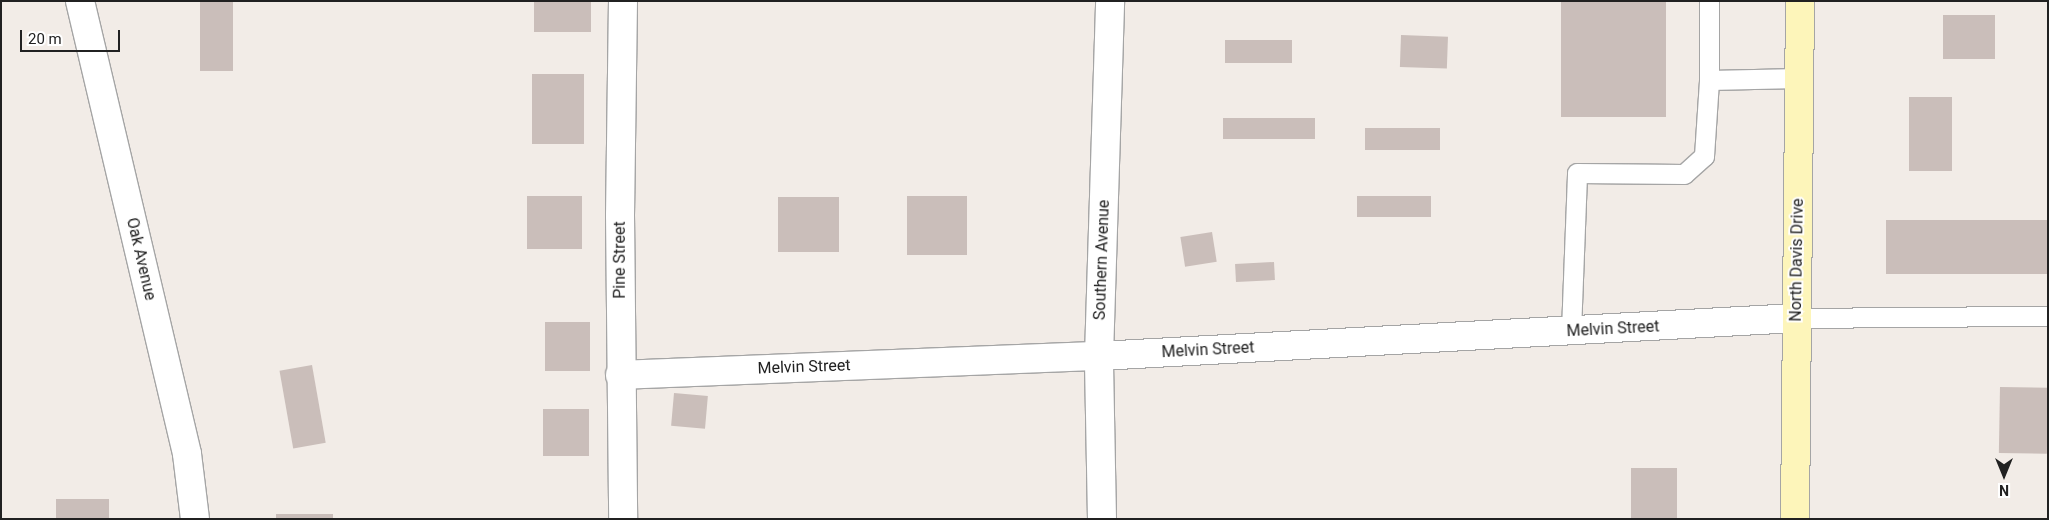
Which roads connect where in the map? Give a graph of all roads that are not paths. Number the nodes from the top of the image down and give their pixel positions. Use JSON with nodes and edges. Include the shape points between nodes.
{"nodes":[{"id":1,"x":80,"y":1,"type":"edge"},
{"id":2,"x":623,"y":1,"type":"edge"},
{"id":3,"x":1110,"y":1,"type":"edge"},
{"id":4,"x":1708,"y":1,"type":"edge"},
{"id":5,"x":1800,"y":1,"type":"edge"},
{"id":6,"x":1799,"y":78,"type":"junction"},
{"id":7,"x":1708,"y":80,"type":"junction"},
{"id":8,"x":2048,"y":316,"type":"edge"},
{"id":9,"x":1796,"y":318,"type":"junction"},
{"id":10,"x":1571,"y":331,"type":"junction"},
{"id":11,"x":1099,"y":356,"type":"junction"},
{"id":12,"x":620,"y":374,"type":"junction"},
{"id":13,"x":195,"y":519,"type":"edge"},
{"id":14,"x":623,"y":519,"type":"edge"},
{"id":15,"x":1102,"y":519,"type":"edge"},
{"id":16,"x":1795,"y":519,"type":"edge"}],
"edges":[{"from":1,"to":13,"type":"street","name":"Oak Avenue","via":[[186,454]]},
{"from":2,"to":12,"type":"street","name":"Pine Street"},
{"from":3,"to":11,"type":"street","name":"Southern Avenue"},
{"from":4,"to":7,"type":"lane"},
{"from":5,"to":6,"type":"main road","name":"North Davis Drive"},
{"from":6,"to":7,"type":"lane"},
{"from":6,"to":9,"type":"main road","name":"North Davis Drive"},
{"from":7,"to":10,"type":"lane","via":[[1704,156],[1684,174],[1577,173]]},
{"from":8,"to":9,"type":"lane"},
{"from":9,"to":10,"type":"street","name":"Melvin Street"},
{"from":9,"to":16,"type":"main road","name":"North Davis Drive"},
{"from":10,"to":11,"type":"street","name":"Melvin Street"},
{"from":11,"to":12,"type":"street","name":"Melvin Street"},
{"from":11,"to":15,"type":"street","name":"Southern Avenue"},
{"from":12,"to":14,"type":"street","name":"Pine Street"}]}
